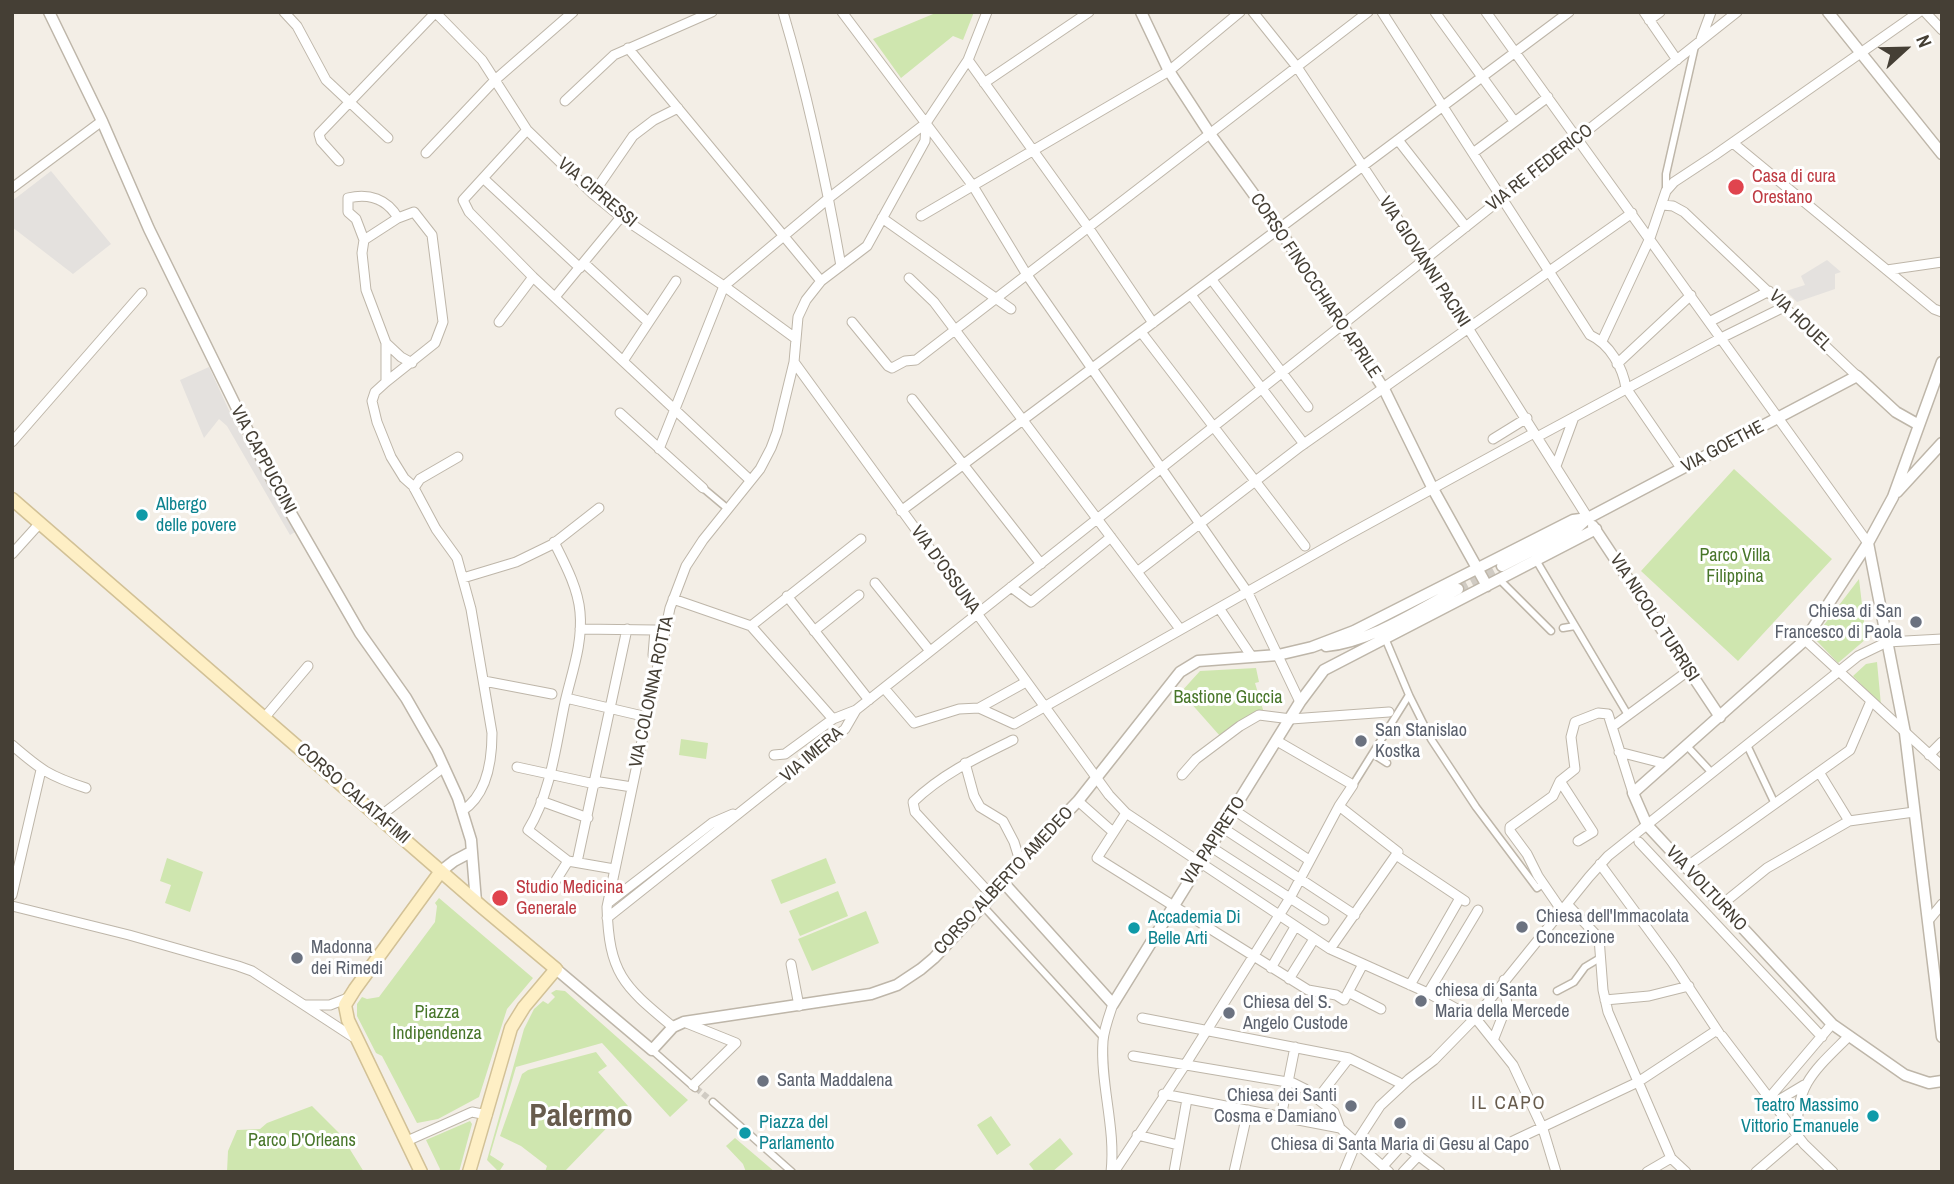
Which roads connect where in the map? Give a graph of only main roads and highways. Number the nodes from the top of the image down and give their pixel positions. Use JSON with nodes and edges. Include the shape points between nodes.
{"nodes":[{"id":1,"x":12,"y":499,"type":"edge"},
{"id":2,"x":441,"y":871,"type":"junction"},
{"id":3,"x":421,"y":1172,"type":"edge"},
{"id":4,"x":469,"y":1172,"type":"edge"}],
"edges":[{"from":1,"to":2,"type":"main road","name":"CORSO CALATAFIMI"},
{"from":2,"to":3,"type":"main road","via":[[345,1005]]},
{"from":2,"to":4,"type":"main road","name":"CORSO CALATAFIMI","via":[[556,969],[511,1028]]}]}
